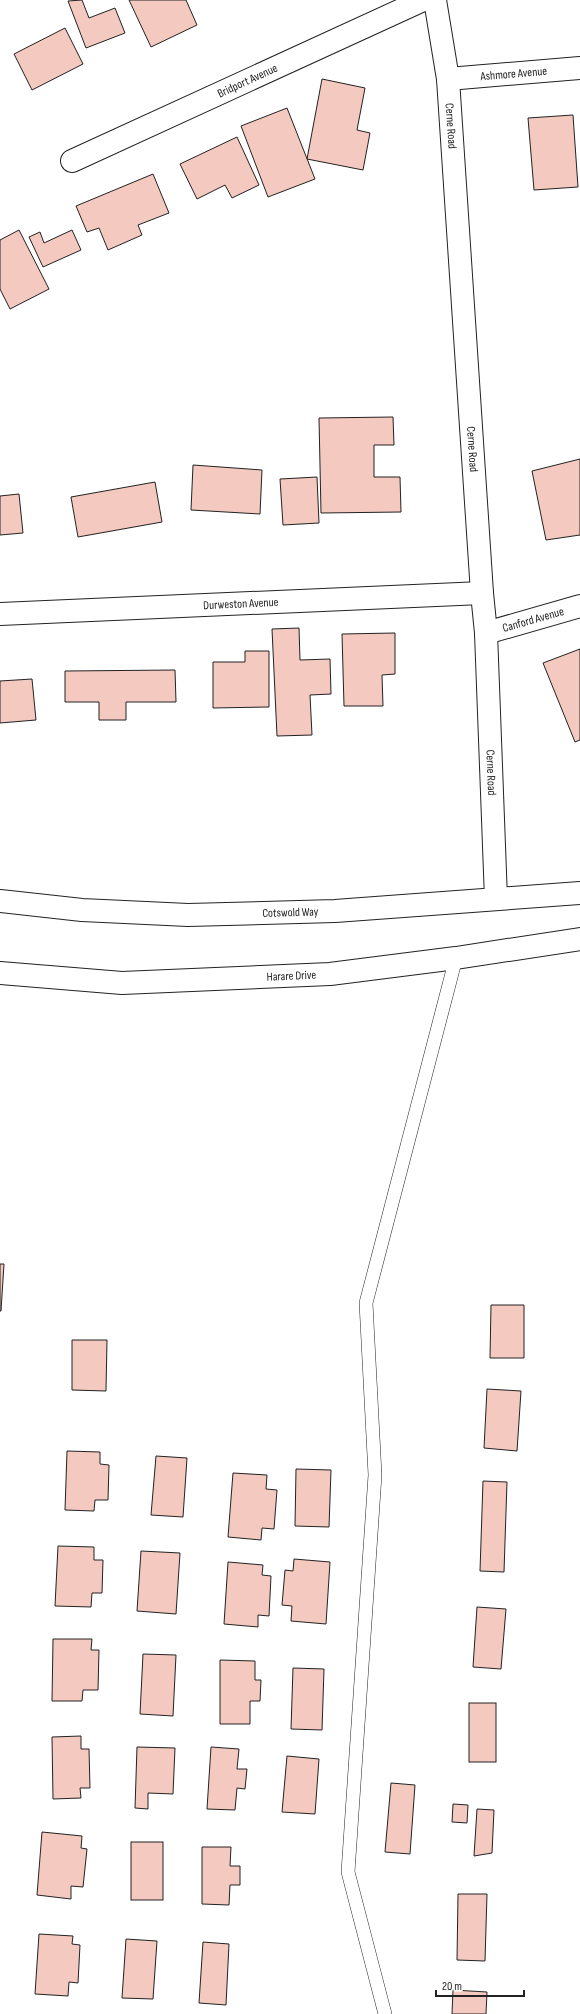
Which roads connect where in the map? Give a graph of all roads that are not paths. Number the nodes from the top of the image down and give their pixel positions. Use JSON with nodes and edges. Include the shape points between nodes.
{"nodes":[{"id":1,"x":423,"y":0,"type":"edge"},
{"id":2,"x":435,"y":0,"type":"edge"},
{"id":3,"x":580,"y":68,"type":"edge"},
{"id":4,"x":448,"y":80,"type":"junction"},
{"id":5,"x":72,"y":161,"type":"dead end"},
{"id":6,"x":482,"y":593,"type":"junction"},
{"id":7,"x":580,"y":606,"type":"edge"},
{"id":8,"x":0,"y":614,"type":"edge"},
{"id":9,"x":486,"y":633,"type":"junction"},
{"id":10,"x":580,"y":893,"type":"edge"},
{"id":11,"x":496,"y":899,"type":"junction"},
{"id":12,"x":0,"y":901,"type":"edge"},
{"id":13,"x":580,"y":939,"type":"edge"},
{"id":14,"x":456,"y":958,"type":"junction"},
{"id":15,"x":0,"y":973,"type":"edge"},
{"id":16,"x":385,"y":2014,"type":"edge"}],
"edges":[{"from":1,"to":5,"type":"street","name":"Bridport Avenue"},
{"from":2,"to":4,"type":"street","name":"Cerne Road"},
{"from":3,"to":4,"type":"street","name":"Ashmore Avenue"},
{"from":4,"to":6,"type":"street","name":"Cerne Road"},
{"from":6,"to":8,"type":"street","name":"Durweston Avenue"},
{"from":6,"to":9,"type":"street","name":"Cerne Road"},
{"from":7,"to":9,"type":"street","name":"Canford Avenue"},
{"from":9,"to":11,"type":"street","name":"Cerne Road"},
{"from":10,"to":11,"type":"street","name":"Cotswold Way"},
{"from":11,"to":12,"type":"street","name":"Cotswold Way","via":[[335,911],[188,915],[82,910]]},
{"from":13,"to":14,"type":"street","name":"Harare Drive"},
{"from":14,"to":15,"type":"street","name":"Harare Drive","via":[[330,974],[254,979],[122,983]]},
{"from":14,"to":16,"type":"lane","via":[[366,1303],[375,1475],[348,1872]]}]}
